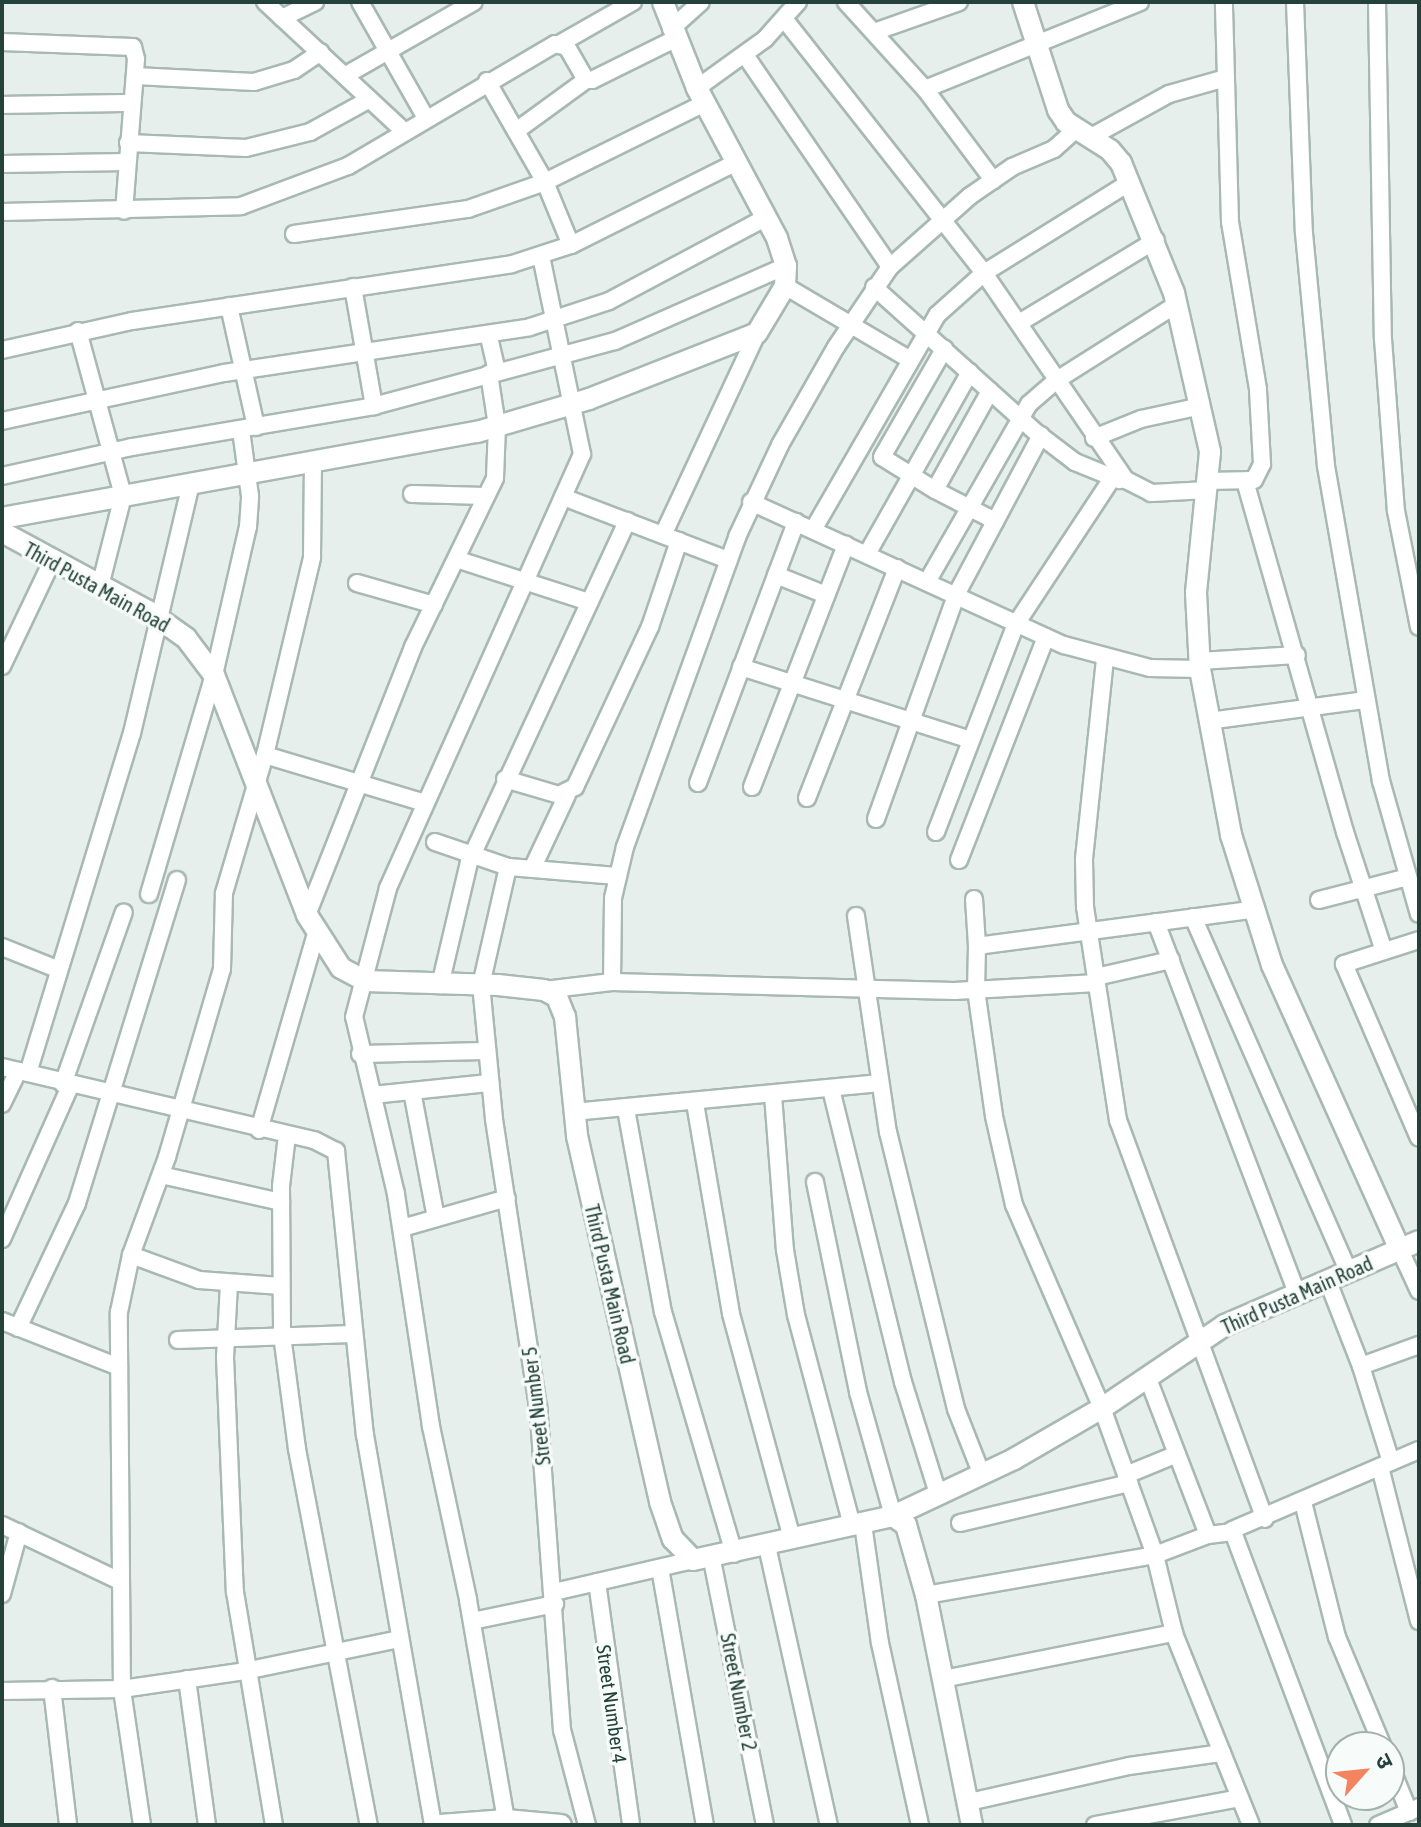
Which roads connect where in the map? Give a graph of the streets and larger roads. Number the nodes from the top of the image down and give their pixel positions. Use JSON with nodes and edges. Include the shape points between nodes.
{"nodes":[{"id":1,"x":265,"y":2,"type":"edge"},
{"id":2,"x":315,"y":2,"type":"edge"},
{"id":3,"x":360,"y":2,"type":"edge"},
{"id":4,"x":474,"y":2,"type":"edge"},
{"id":5,"x":633,"y":2,"type":"edge"},
{"id":6,"x":663,"y":2,"type":"edge"},
{"id":7,"x":701,"y":2,"type":"edge"},
{"id":8,"x":798,"y":2,"type":"edge"},
{"id":9,"x":846,"y":2,"type":"edge"},
{"id":10,"x":959,"y":2,"type":"edge"},
{"id":11,"x":1023,"y":2,"type":"edge"},
{"id":12,"x":1140,"y":2,"type":"edge"},
{"id":13,"x":1224,"y":2,"type":"edge"},
{"id":14,"x":1295,"y":2,"type":"edge"},
{"id":15,"x":1377,"y":2,"type":"edge"},
{"id":16,"x":282,"y":18,"type":"junction"},
{"id":17,"x":785,"y":20,"type":"junction"},
{"id":18,"x":874,"y":32,"type":"junction"},
{"id":19,"x":673,"y":34,"type":"junction"},
{"id":20,"x":2,"y":42,"type":"edge"},
{"id":21,"x":561,"y":43,"type":"junction"},
{"id":22,"x":1038,"y":45,"type":"junction"},
{"id":23,"x":321,"y":52,"type":"junction"},
{"id":24,"x":386,"y":52,"type":"junction"},
{"id":25,"x":745,"y":55,"type":"junction"},
{"id":26,"x":346,"y":75,"type":"junction"},
{"id":27,"x":135,"y":76,"type":"junction"},
{"id":28,"x":1226,"y":78,"type":"junction"},
{"id":29,"x":586,"y":80,"type":"junction"},
{"id":30,"x":487,"y":81,"type":"junction"},
{"id":31,"x":925,"y":89,"type":"junction"},
{"id":32,"x":701,"y":96,"type":"junction"},
{"id":33,"x":370,"y":99,"type":"junction"},
{"id":34,"x":132,"y":103,"type":"junction"},
{"id":35,"x":2,"y":105,"type":"edge"},
{"id":36,"x":426,"y":118,"type":"junction"},
{"id":37,"x":404,"y":131,"type":"junction"},
{"id":38,"x":516,"y":131,"type":"junction"},
{"id":39,"x":1083,"y":134,"type":"junction"},
{"id":40,"x":128,"y":143,"type":"junction"},
{"id":41,"x":127,"y":162,"type":"junction"},
{"id":42,"x":735,"y":163,"type":"junction"},
{"id":43,"x":2,"y":164,"type":"edge"},
{"id":44,"x":993,"y":180,"type":"junction"},
{"id":45,"x":545,"y":182,"type":"junction"},
{"id":46,"x":1130,"y":182,"type":"junction"},
{"id":47,"x":124,"y":211,"type":"junction"},
{"id":48,"x":2,"y":212,"type":"edge"},
{"id":49,"x":765,"y":218,"type":"junction"},
{"id":50,"x":939,"y":222,"type":"junction"},
{"id":51,"x":294,"y":234,"type":"dead end"},
{"id":52,"x":1156,"y":240,"type":"junction"},
{"id":53,"x":571,"y":245,"type":"junction"},
{"id":54,"x":541,"y":256,"type":"junction"},
{"id":55,"x":890,"y":267,"type":"junction"},
{"id":56,"x":984,"y":273,"type":"junction"},
{"id":57,"x":786,"y":276,"type":"junction"},
{"id":58,"x":353,"y":287,"type":"junction"},
{"id":59,"x":874,"y":287,"type":"junction"},
{"id":60,"x":1177,"y":304,"type":"junction"},
{"id":61,"x":229,"y":306,"type":"junction"},
{"id":62,"x":552,"y":320,"type":"junction"},
{"id":63,"x":852,"y":323,"type":"junction"},
{"id":64,"x":1019,"y":323,"type":"junction"},
{"id":65,"x":78,"y":331,"type":"junction"},
{"id":66,"x":924,"y":332,"type":"junction"},
{"id":67,"x":757,"y":333,"type":"junction"},
{"id":68,"x":489,"y":337,"type":"junction"},
{"id":69,"x":944,"y":349,"type":"junction"},
{"id":70,"x":2,"y":350,"type":"edge"},
{"id":71,"x":367,"y":352,"type":"junction"},
{"id":72,"x":559,"y":356,"type":"junction"},
{"id":73,"x":909,"y":359,"type":"junction"},
{"id":74,"x":242,"y":371,"type":"junction"},
{"id":75,"x":970,"y":372,"type":"junction"},
{"id":76,"x":493,"y":373,"type":"junction"},
{"id":77,"x":1057,"y":380,"type":"junction"},
{"id":78,"x":990,"y":391,"type":"junction"},
{"id":79,"x":97,"y":398,"type":"junction"},
{"id":80,"x":570,"y":404,"type":"junction"},
{"id":81,"x":374,"y":406,"type":"junction"},
{"id":82,"x":1201,"y":406,"type":"junction"},
{"id":83,"x":1019,"y":416,"type":"junction"},
{"id":84,"x":2,"y":421,"type":"edge"},
{"id":85,"x":497,"y":426,"type":"junction"},
{"id":86,"x":248,"y":429,"type":"junction"},
{"id":87,"x":1041,"y":435,"type":"junction"},
{"id":88,"x":1094,"y":438,"type":"junction"},
{"id":89,"x":111,"y":452,"type":"junction"},
{"id":90,"x":313,"y":461,"type":"junction"},
{"id":91,"x":247,"y":472,"type":"junction"},
{"id":92,"x":2,"y":476,"type":"edge"},
{"id":93,"x":911,"y":476,"type":"junction"},
{"id":94,"x":1119,"y":480,"type":"junction"},
{"id":95,"x":1245,"y":481,"type":"junction"},
{"id":96,"x":191,"y":483,"type":"junction"},
{"id":97,"x":1208,"y":486,"type":"junction"},
{"id":98,"x":935,"y":490,"type":"junction"},
{"id":99,"x":412,"y":494,"type":"dead end"},
{"id":100,"x":123,"y":496,"type":"junction"},
{"id":101,"x":486,"y":496,"type":"junction"},
{"id":102,"x":563,"y":497,"type":"junction"},
{"id":103,"x":751,"y":502,"type":"junction"},
{"id":104,"x":968,"y":508,"type":"junction"},
{"id":105,"x":2,"y":518,"type":"edge"},
{"id":106,"x":627,"y":521,"type":"junction"},
{"id":107,"x":995,"y":521,"type":"junction"},
{"id":108,"x":796,"y":522,"type":"junction"},
{"id":109,"x":813,"y":530,"type":"junction"},
{"id":110,"x":2,"y":532,"type":"edge"},
{"id":111,"x":671,"y":538,"type":"junction"},
{"id":112,"x":846,"y":545,"type":"junction"},
{"id":113,"x":867,"y":554,"type":"junction"},
{"id":114,"x":456,"y":559,"type":"junction"},
{"id":115,"x":728,"y":560,"type":"junction"},
{"id":116,"x":52,"y":561,"type":"junction"},
{"id":117,"x":897,"y":568,"type":"junction"},
{"id":118,"x":776,"y":575,"type":"junction"},
{"id":119,"x":927,"y":582,"type":"junction"},
{"id":120,"x":357,"y":583,"type":"dead end"},
{"id":121,"x":523,"y":583,"type":"junction"},
{"id":122,"x":100,"y":586,"type":"junction"},
{"id":123,"x":826,"y":595,"type":"junction"},
{"id":124,"x":956,"y":595,"type":"junction"},
{"id":125,"x":589,"y":602,"type":"junction"},
{"id":126,"x":434,"y":605,"type":"junction"},
{"id":127,"x":162,"y":621,"type":"junction"},
{"id":128,"x":1016,"y":624,"type":"junction"},
{"id":129,"x":1419,"y":627,"type":"edge"},
{"id":130,"x":1046,"y":637,"type":"junction"},
{"id":131,"x":1297,"y":655,"type":"junction"},
{"id":132,"x":1105,"y":659,"type":"junction"},
{"id":133,"x":1200,"y":665,"type":"junction"},
{"id":134,"x":2,"y":666,"type":"edge"},
{"id":135,"x":741,"y":667,"type":"junction"},
{"id":136,"x":214,"y":675,"type":"junction"},
{"id":137,"x":792,"y":683,"type":"junction"},
{"id":138,"x":1366,"y":700,"type":"junction"},
{"id":139,"x":845,"y":701,"type":"junction"},
{"id":140,"x":1314,"y":709,"type":"junction"},
{"id":141,"x":911,"y":721,"type":"junction"},
{"id":142,"x":1208,"y":721,"type":"junction"},
{"id":143,"x":971,"y":740,"type":"junction"},
{"id":144,"x":265,"y":755,"type":"junction"},
{"id":145,"x":505,"y":779,"type":"junction"},
{"id":146,"x":358,"y":781,"type":"junction"},
{"id":147,"x":698,"y":783,"type":"dead end"},
{"id":148,"x":752,"y":787,"type":"dead end"},
{"id":149,"x":257,"y":788,"type":"junction"},
{"id":150,"x":567,"y":795,"type":"junction"},
{"id":151,"x":807,"y":798,"type":"dead end"},
{"id":152,"x":425,"y":803,"type":"junction"},
{"id":153,"x":876,"y":819,"type":"dead end"},
{"id":154,"x":936,"y":832,"type":"dead end"},
{"id":155,"x":435,"y":842,"type":"dead end"},
{"id":156,"x":473,"y":853,"type":"junction"},
{"id":157,"x":959,"y":860,"type":"dead end"},
{"id":158,"x":508,"y":867,"type":"junction"},
{"id":159,"x":532,"y":869,"type":"junction"},
{"id":160,"x":618,"y":876,"type":"junction"},
{"id":161,"x":1408,"y":877,"type":"junction"},
{"id":162,"x":177,"y":880,"type":"dead end"},
{"id":163,"x":1363,"y":887,"type":"junction"},
{"id":164,"x":149,"y":894,"type":"dead end"},
{"id":165,"x":974,"y":899,"type":"dead end"},
{"id":166,"x":1319,"y":900,"type":"dead end"},
{"id":167,"x":1252,"y":910,"type":"junction"},
{"id":168,"x":124,"y":912,"type":"dead end"},
{"id":169,"x":1419,"y":914,"type":"edge"},
{"id":170,"x":307,"y":915,"type":"junction"},
{"id":171,"x":856,"y":916,"type":"dead end"},
{"id":172,"x":1193,"y":917,"type":"junction"},
{"id":173,"x":1156,"y":922,"type":"junction"},
{"id":174,"x":1088,"y":930,"type":"junction"},
{"id":175,"x":316,"y":934,"type":"junction"},
{"id":176,"x":1419,"y":940,"type":"edge"},
{"id":177,"x":977,"y":946,"type":"junction"},
{"id":178,"x":2,"y":947,"type":"edge"},
{"id":179,"x":1384,"y":951,"type":"junction"},
{"id":180,"x":1171,"y":960,"type":"junction"},
{"id":181,"x":57,"y":969,"type":"junction"},
{"id":182,"x":1096,"y":980,"type":"junction"},
{"id":183,"x":365,"y":981,"type":"junction"},
{"id":184,"x":612,"y":982,"type":"junction"},
{"id":185,"x":440,"y":985,"type":"junction"},
{"id":186,"x":481,"y":985,"type":"junction"},
{"id":187,"x":865,"y":989,"type":"junction"},
{"id":188,"x":544,"y":990,"type":"junction"},
{"id":189,"x":976,"y":990,"type":"junction"},
{"id":190,"x":486,"y":1051,"type":"junction"},
{"id":191,"x":360,"y":1054,"type":"junction"},
{"id":192,"x":16,"y":1070,"type":"edge"},
{"id":193,"x":490,"y":1083,"type":"junction"},
{"id":194,"x":878,"y":1083,"type":"junction"},
{"id":195,"x":66,"y":1085,"type":"junction"},
{"id":196,"x":831,"y":1089,"type":"junction"},
{"id":197,"x":412,"y":1091,"type":"junction"},
{"id":198,"x":373,"y":1095,"type":"junction"},
{"id":199,"x":773,"y":1095,"type":"junction"},
{"id":200,"x":114,"y":1097,"type":"junction"},
{"id":201,"x":695,"y":1103,"type":"junction"},
{"id":202,"x":2,"y":1104,"type":"edge"},
{"id":203,"x":626,"y":1109,"type":"junction"},
{"id":204,"x":182,"y":1111,"type":"junction"},
{"id":205,"x":573,"y":1112,"type":"junction"},
{"id":206,"x":259,"y":1130,"type":"junction"},
{"id":207,"x":287,"y":1135,"type":"junction"},
{"id":208,"x":1419,"y":1138,"type":"edge"},
{"id":209,"x":161,"y":1175,"type":"junction"},
{"id":210,"x":815,"y":1182,"type":"dead end"},
{"id":211,"x":507,"y":1198,"type":"junction"},
{"id":212,"x":281,"y":1202,"type":"junction"},
{"id":213,"x":436,"y":1218,"type":"junction"},
{"id":214,"x":402,"y":1228,"type":"junction"},
{"id":215,"x":2,"y":1239,"type":"edge"},
{"id":216,"x":1419,"y":1241,"type":"edge"},
{"id":217,"x":1400,"y":1250,"type":"junction"},
{"id":218,"x":131,"y":1255,"type":"junction"},
{"id":219,"x":1348,"y":1270,"type":"junction"},
{"id":220,"x":1327,"y":1279,"type":"junction"},
{"id":221,"x":229,"y":1284,"type":"junction"},
{"id":222,"x":281,"y":1286,"type":"junction"},
{"id":223,"x":1296,"y":1291,"type":"junction"},
{"id":224,"x":1419,"y":1291,"type":"edge"},
{"id":225,"x":10,"y":1324,"type":"edge"},
{"id":226,"x":351,"y":1334,"type":"junction"},
{"id":227,"x":282,"y":1335,"type":"junction"},
{"id":228,"x":226,"y":1339,"type":"junction"},
{"id":229,"x":178,"y":1340,"type":"dead end"},
{"id":230,"x":1200,"y":1340,"type":"junction"},
{"id":231,"x":1419,"y":1345,"type":"edge"},
{"id":232,"x":1361,"y":1366,"type":"junction"},
{"id":233,"x":119,"y":1367,"type":"junction"},
{"id":234,"x":1147,"y":1376,"type":"junction"},
{"id":235,"x":1102,"y":1408,"type":"junction"},
{"id":236,"x":1419,"y":1450,"type":"edge"},
{"id":237,"x":1177,"y":1454,"type":"junction"},
{"id":238,"x":1386,"y":1464,"type":"junction"},
{"id":239,"x":982,"y":1475,"type":"junction"},
{"id":240,"x":1128,"y":1479,"type":"junction"},
{"id":241,"x":938,"y":1494,"type":"junction"},
{"id":242,"x":1303,"y":1502,"type":"junction"},
{"id":243,"x":893,"y":1516,"type":"junction"},
{"id":244,"x":1265,"y":1519,"type":"junction"},
{"id":245,"x":960,"y":1523,"type":"dead end"},
{"id":246,"x":2,"y":1525,"type":"edge"},
{"id":247,"x":858,"y":1525,"type":"junction"},
{"id":248,"x":1232,"y":1530,"type":"junction"},
{"id":249,"x":19,"y":1532,"type":"junction"},
{"id":250,"x":1208,"y":1535,"type":"junction"},
{"id":251,"x":792,"y":1538,"type":"junction"},
{"id":252,"x":767,"y":1546,"type":"junction"},
{"id":253,"x":734,"y":1554,"type":"junction"},
{"id":254,"x":1155,"y":1555,"type":"junction"},
{"id":255,"x":703,"y":1560,"type":"junction"},
{"id":256,"x":660,"y":1568,"type":"junction"},
{"id":257,"x":1413,"y":1569,"type":"edge"},
{"id":258,"x":120,"y":1581,"type":"junction"},
{"id":259,"x":597,"y":1582,"type":"junction"},
{"id":260,"x":2,"y":1594,"type":"edge"},
{"id":261,"x":926,"y":1595,"type":"junction"},
{"id":262,"x":555,"y":1598,"type":"junction"},
{"id":263,"x":472,"y":1621,"type":"junction"},
{"id":264,"x":1419,"y":1621,"type":"edge"},
{"id":265,"x":1174,"y":1633,"type":"junction"},
{"id":266,"x":399,"y":1639,"type":"junction"},
{"id":267,"x":336,"y":1652,"type":"junction"},
{"id":268,"x":245,"y":1671,"type":"junction"},
{"id":269,"x":187,"y":1679,"type":"junction"},
{"id":270,"x":943,"y":1679,"type":"junction"},
{"id":271,"x":52,"y":1688,"type":"junction"},
{"id":272,"x":122,"y":1689,"type":"junction"},
{"id":273,"x":2,"y":1691,"type":"edge"},
{"id":274,"x":1376,"y":1731,"type":"edge"},
{"id":275,"x":1222,"y":1753,"type":"junction"},
{"id":276,"x":1240,"y":1798,"type":"junction"},
{"id":277,"x":969,"y":1802,"type":"junction"},
{"id":278,"x":1414,"y":1810,"type":"edge"},
{"id":279,"x":506,"y":1820,"type":"junction"},
{"id":280,"x":68,"y":1825,"type":"edge"},
{"id":281,"x":142,"y":1825,"type":"edge"},
{"id":282,"x":207,"y":1825,"type":"edge"},
{"id":283,"x":274,"y":1825,"type":"edge"},
{"id":284,"x":369,"y":1825,"type":"edge"},
{"id":285,"x":433,"y":1825,"type":"edge"},
{"id":286,"x":440,"y":1825,"type":"edge"},
{"id":287,"x":461,"y":1825,"type":"edge"},
{"id":288,"x":561,"y":1825,"type":"edge"},
{"id":289,"x":587,"y":1825,"type":"edge"},
{"id":290,"x":631,"y":1825,"type":"edge"},
{"id":291,"x":705,"y":1825,"type":"edge"},
{"id":292,"x":765,"y":1825,"type":"edge"},
{"id":293,"x":829,"y":1825,"type":"edge"},
{"id":294,"x":920,"y":1825,"type":"edge"},
{"id":295,"x":972,"y":1825,"type":"edge"},
{"id":296,"x":1095,"y":1825,"type":"edge"},
{"id":297,"x":1251,"y":1825,"type":"edge"},
{"id":298,"x":1343,"y":1825,"type":"edge"},
{"id":299,"x":1378,"y":1825,"type":"edge"}],
"edges":[{"from":1,"to":16,"type":"street"},
{"from":2,"to":16,"type":"street"},
{"from":3,"to":24,"type":"street"},
{"from":4,"to":24,"type":"street"},
{"from":5,"to":21,"type":"street"},
{"from":6,"to":19,"type":"street"},
{"from":7,"to":19,"type":"street"},
{"from":8,"to":17,"type":"street"},
{"from":9,"to":18,"type":"street"},
{"from":10,"to":18,"type":"street"},
{"from":11,"to":22,"type":"street"},
{"from":12,"to":22,"type":"street"},
{"from":13,"to":28,"type":"street"},
{"from":14,"to":138,"type":"street","via":[[1304,233],[1326,466]]},
{"from":15,"to":129,"type":"street","via":[[1383,339],[1396,511]]},
{"from":16,"to":23,"type":"street"},
{"from":17,"to":25,"type":"street"},
{"from":17,"to":50,"type":"street"},
{"from":18,"to":31,"type":"street"},
{"from":19,"to":29,"type":"street"},
{"from":19,"to":32,"type":"street"},
{"from":20,"to":27,"type":"street","via":[[126,44],[135,50]]},
{"from":21,"to":29,"type":"street"},
{"from":21,"to":30,"type":"street"},
{"from":22,"to":31,"type":"street"},
{"from":22,"to":39,"type":"street","via":[[1058,110]]},
{"from":23,"to":26,"type":"street"},
{"from":23,"to":27,"type":"street","via":[[294,70],[254,82]]},
{"from":24,"to":26,"type":"street"},
{"from":24,"to":36,"type":"street"},
{"from":25,"to":32,"type":"street"},
{"from":25,"to":55,"type":"street"},
{"from":26,"to":33,"type":"street"},
{"from":27,"to":34,"type":"street"},
{"from":28,"to":39,"type":"street","via":[[1169,94]]},
{"from":28,"to":95,"type":"street","via":[[1230,222],[1258,389],[1262,464],[1259,475]]},
{"from":29,"to":38,"type":"street"},
{"from":30,"to":36,"type":"street"},
{"from":30,"to":38,"type":"street"},
{"from":31,"to":44,"type":"street"},
{"from":32,"to":42,"type":"street"},
{"from":32,"to":45,"type":"street"},
{"from":33,"to":37,"type":"street"},
{"from":33,"to":40,"type":"street","via":[[310,132],[246,148]]},
{"from":34,"to":35,"type":"street"},
{"from":34,"to":40,"type":"street"},
{"from":36,"to":37,"type":"street"},
{"from":37,"to":47,"type":"street","via":[[348,166],[275,197],[215,209]]},
{"from":38,"to":45,"type":"street"},
{"from":39,"to":44,"type":"street"},
{"from":39,"to":46,"type":"street","via":[[1110,150]]},
{"from":40,"to":41,"type":"street"},
{"from":41,"to":43,"type":"street"},
{"from":41,"to":47,"type":"street"},
{"from":42,"to":49,"type":"street"},
{"from":42,"to":53,"type":"street"},
{"from":44,"to":50,"type":"street"},
{"from":45,"to":51,"type":"street","via":[[468,209]]},
{"from":45,"to":53,"type":"street"},
{"from":46,"to":52,"type":"street"},
{"from":46,"to":56,"type":"street"},
{"from":47,"to":48,"type":"street"},
{"from":49,"to":57,"type":"street"},
{"from":49,"to":62,"type":"street","via":[[609,301]]},
{"from":50,"to":55,"type":"street"},
{"from":50,"to":56,"type":"street"},
{"from":52,"to":60,"type":"street"},
{"from":52,"to":64,"type":"street"},
{"from":53,"to":54,"type":"street"},
{"from":54,"to":58,"type":"street"},
{"from":54,"to":62,"type":"street"},
{"from":55,"to":59,"type":"street"},
{"from":56,"to":64,"type":"street"},
{"from":56,"to":66,"type":"street"},
{"from":57,"to":63,"type":"street"},
{"from":57,"to":67,"type":"street"},
{"from":57,"to":72,"type":"street","via":[[615,341]]},
{"from":58,"to":61,"type":"street"},
{"from":58,"to":71,"type":"street"},
{"from":59,"to":63,"type":"street"},
{"from":59,"to":66,"type":"street"},
{"from":60,"to":77,"type":"street"},
{"from":60,"to":82,"type":"street"},
{"from":61,"to":65,"type":"street"},
{"from":61,"to":74,"type":"street"},
{"from":62,"to":68,"type":"street"},
{"from":62,"to":72,"type":"street"},
{"from":63,"to":73,"type":"street"},
{"from":63,"to":103,"type":"street"},
{"from":64,"to":77,"type":"street"},
{"from":65,"to":70,"type":"street"},
{"from":65,"to":79,"type":"street"},
{"from":66,"to":69,"type":"street"},
{"from":66,"to":73,"type":"street"},
{"from":67,"to":80,"type":"street"},
{"from":67,"to":111,"type":"street"},
{"from":68,"to":71,"type":"street"},
{"from":68,"to":76,"type":"street"},
{"from":69,"to":75,"type":"street"},
{"from":69,"to":93,"type":"street","via":[[882,457]]},
{"from":71,"to":74,"type":"street"},
{"from":71,"to":81,"type":"street"},
{"from":72,"to":76,"type":"street"},
{"from":72,"to":80,"type":"street"},
{"from":73,"to":109,"type":"street"},
{"from":74,"to":79,"type":"street"},
{"from":74,"to":86,"type":"street"},
{"from":75,"to":78,"type":"street"},
{"from":75,"to":93,"type":"street"},
{"from":76,"to":81,"type":"street"},
{"from":76,"to":85,"type":"street"},
{"from":77,"to":83,"type":"street"},
{"from":77,"to":88,"type":"street"},
{"from":78,"to":83,"type":"street"},
{"from":78,"to":98,"type":"street"},
{"from":79,"to":84,"type":"street"},
{"from":79,"to":89,"type":"street"},
{"from":80,"to":85,"type":"street"},
{"from":80,"to":102,"type":"street","via":[[582,454]]},
{"from":81,"to":86,"type":"street"},
{"from":82,"to":88,"type":"street","via":[[1141,419]]},
{"from":82,"to":97,"type":"street","via":[[1210,452]]},
{"from":83,"to":87,"type":"street"},
{"from":83,"to":104,"type":"street"},
{"from":85,"to":90,"type":"street"},
{"from":85,"to":101,"type":"street","via":[[495,478]]},
{"from":86,"to":89,"type":"street"},
{"from":86,"to":91,"type":"street"},
{"from":87,"to":94,"type":"street","via":[[1075,462]]},
{"from":87,"to":107,"type":"street"},
{"from":88,"to":94,"type":"street"},
{"from":89,"to":92,"type":"street"},
{"from":89,"to":100,"type":"street"},
{"from":90,"to":91,"type":"street"},
{"from":90,"to":144,"type":"street","via":[[312,557]]},
{"from":91,"to":96,"type":"street"},
{"from":91,"to":136,"type":"street","via":[[248,527]]},
{"from":93,"to":98,"type":"street"},
{"from":93,"to":113,"type":"street"},
{"from":94,"to":97,"type":"street","via":[[1166,495]]},
{"from":94,"to":128,"type":"street"},
{"from":95,"to":97,"type":"street"},
{"from":95,"to":131,"type":"street"},
{"from":96,"to":100,"type":"street"},
{"from":96,"to":127,"type":"street"},
{"from":97,"to":133,"type":"street","via":[[1196,593]]},
{"from":98,"to":104,"type":"street"},
{"from":99,"to":101,"type":"street"},
{"from":100,"to":105,"type":"street"},
{"from":100,"to":122,"type":"street","via":[[122,517]]},
{"from":101,"to":114,"type":"street"},
{"from":102,"to":106,"type":"street"},
{"from":102,"to":121,"type":"street"},
{"from":103,"to":108,"type":"street"},
{"from":103,"to":115,"type":"street"},
{"from":104,"to":107,"type":"street"},
{"from":104,"to":119,"type":"street"},
{"from":106,"to":111,"type":"street"},
{"from":106,"to":125,"type":"street"},
{"from":107,"to":124,"type":"street"},
{"from":108,"to":109,"type":"street"},
{"from":108,"to":118,"type":"street"},
{"from":109,"to":112,"type":"street"},
{"from":110,"to":116,"type":"street","name":"Third Pusta Main Road"},
{"from":111,"to":115,"type":"street"},
{"from":111,"to":150,"type":"street","via":[[625,684]]},
{"from":112,"to":113,"type":"street"},
{"from":112,"to":123,"type":"street"},
{"from":113,"to":117,"type":"street"},
{"from":114,"to":121,"type":"street"},
{"from":114,"to":126,"type":"street"},
{"from":115,"to":160,"type":"street"},
{"from":116,"to":122,"type":"street","name":"Third Pusta Main Road"},
{"from":116,"to":134,"type":"street"},
{"from":117,"to":119,"type":"street"},
{"from":117,"to":139,"type":"street"},
{"from":118,"to":123,"type":"street"},
{"from":118,"to":135,"type":"street"},
{"from":119,"to":124,"type":"street"},
{"from":120,"to":126,"type":"street"},
{"from":121,"to":125,"type":"street"},
{"from":121,"to":152,"type":"street"},
{"from":122,"to":127,"type":"street","name":"Third Pusta Main Road"},
{"from":123,"to":137,"type":"street"},
{"from":124,"to":128,"type":"street"},
{"from":124,"to":141,"type":"street"},
{"from":125,"to":145,"type":"street"},
{"from":126,"to":146,"type":"street"},
{"from":127,"to":136,"type":"street","name":"Third Pusta Main Road","via":[[186,638]]},
{"from":127,"to":181,"type":"street","via":[[113,800]]},
{"from":128,"to":130,"type":"street"},
{"from":128,"to":143,"type":"street"},
{"from":130,"to":132,"type":"street"},
{"from":130,"to":157,"type":"street"},
{"from":131,"to":133,"type":"street"},
{"from":131,"to":140,"type":"street"},
{"from":132,"to":133,"type":"street"},
{"from":132,"to":174,"type":"street","via":[[1084,860]]},
{"from":133,"to":142,"type":"street"},
{"from":135,"to":137,"type":"street"},
{"from":135,"to":147,"type":"street"},
{"from":136,"to":149,"type":"street","name":"Third Pusta Main Road"},
{"from":136,"to":164,"type":"street"},
{"from":137,"to":139,"type":"street"},
{"from":137,"to":148,"type":"street"},
{"from":138,"to":140,"type":"street"},
{"from":138,"to":161,"type":"street","via":[[1381,781]]},
{"from":139,"to":141,"type":"street"},
{"from":139,"to":151,"type":"street"},
{"from":140,"to":142,"type":"street"},
{"from":140,"to":163,"type":"street"},
{"from":141,"to":143,"type":"street"},
{"from":141,"to":153,"type":"street"},
{"from":142,"to":167,"type":"street"},
{"from":143,"to":154,"type":"street"},
{"from":144,"to":146,"type":"street"},
{"from":144,"to":149,"type":"street"},
{"from":145,"to":150,"type":"street"},
{"from":145,"to":156,"type":"street"},
{"from":146,"to":152,"type":"street"},
{"from":146,"to":170,"type":"street"},
{"from":149,"to":170,"type":"street","name":"Third Pusta Main Road"},
{"from":149,"to":204,"type":"street","via":[[224,893],[222,969]]},
{"from":150,"to":159,"type":"street"},
{"from":152,"to":183,"type":"street","via":[[388,888]]},
{"from":155,"to":156,"type":"street"},
{"from":156,"to":158,"type":"street"},
{"from":156,"to":185,"type":"street"},
{"from":158,"to":159,"type":"street"},
{"from":158,"to":186,"type":"street","name":"Street Number 5"},
{"from":159,"to":160,"type":"street"},
{"from":160,"to":184,"type":"street"},
{"from":161,"to":163,"type":"street"},
{"from":161,"to":169,"type":"street"},
{"from":162,"to":200,"type":"street"},
{"from":163,"to":166,"type":"street"},
{"from":163,"to":179,"type":"street"},
{"from":165,"to":177,"type":"street"},
{"from":167,"to":172,"type":"street"},
{"from":167,"to":217,"type":"street","via":[[1297,1026]]},
{"from":168,"to":195,"type":"street"},
{"from":170,"to":175,"type":"street","name":"Third Pusta Main Road"},
{"from":171,"to":187,"type":"street"},
{"from":172,"to":173,"type":"street"},
{"from":172,"to":219,"type":"street"},
{"from":173,"to":174,"type":"street"},
{"from":173,"to":180,"type":"street"},
{"from":174,"to":177,"type":"street"},
{"from":174,"to":182,"type":"street"},
{"from":175,"to":183,"type":"street","name":"Third Pusta Main Road","via":[[341,968]]},
{"from":175,"to":206,"type":"street"},
{"from":176,"to":179,"type":"street"},
{"from":177,"to":189,"type":"street"},
{"from":178,"to":181,"type":"street"},
{"from":179,"to":208,"type":"street","via":[[1344,964]]},
{"from":180,"to":182,"type":"street"},
{"from":180,"to":223,"type":"street"},
{"from":181,"to":192,"type":"street"},
{"from":182,"to":189,"type":"street"},
{"from":182,"to":230,"type":"street","via":[[1118,1120]]},
{"from":183,"to":185,"type":"street"},
{"from":183,"to":191,"type":"street","via":[[354,1017]]},
{"from":184,"to":187,"type":"street"},
{"from":184,"to":188,"type":"street"},
{"from":185,"to":186,"type":"street"},
{"from":186,"to":188,"type":"street"},
{"from":186,"to":190,"type":"street","name":"Street Number 5"},
{"from":187,"to":189,"type":"street"},
{"from":187,"to":194,"type":"street"},
{"from":188,"to":205,"type":"street","name":"Third Pusta Main Road","via":[[557,997],[565,1017]]},
{"from":189,"to":235,"type":"street","via":[[992,1104],[1014,1205]]},
{"from":190,"to":191,"type":"street"},
{"from":190,"to":193,"type":"street","name":"Street Number 5"},
{"from":191,"to":198,"type":"street"},
{"from":192,"to":195,"type":"street"},
{"from":192,"to":202,"type":"street"},
{"from":193,"to":197,"type":"street"},
{"from":193,"to":211,"type":"street","name":"Street Number 5"},
{"from":194,"to":196,"type":"street"},
{"from":194,"to":239,"type":"street","via":[[956,1409]]},
{"from":195,"to":200,"type":"street"},
{"from":195,"to":215,"type":"street"},
{"from":196,"to":199,"type":"street"},
{"from":196,"to":241,"type":"street","via":[[903,1382]]},
{"from":197,"to":198,"type":"street"},
{"from":197,"to":213,"type":"street"},
{"from":198,"to":214,"type":"street"},
{"from":199,"to":201,"type":"street"},
{"from":199,"to":247,"type":"street","via":[[785,1250],[796,1315]]},
{"from":200,"to":204,"type":"street"},
{"from":200,"to":225,"type":"street","via":[[77,1203]]},
{"from":201,"to":203,"type":"street"},
{"from":201,"to":251,"type":"street","via":[[731,1314]]},
{"from":203,"to":205,"type":"street"},
{"from":203,"to":253,"type":"street","via":[[663,1312]]},
{"from":204,"to":206,"type":"street"},
{"from":204,"to":209,"type":"street"},
{"from":205,"to":255,"type":"street","name":"Third Pusta Main Road","via":[[660,1502],[673,1539]]},
{"from":206,"to":207,"type":"street"},
{"from":207,"to":212,"type":"street"},
{"from":207,"to":226,"type":"street","via":[[330,1144],[336,1151]]},
{"from":209,"to":212,"type":"street"},
{"from":209,"to":218,"type":"street"},
{"from":210,"to":243,"type":"street","via":[[858,1392]]},
{"from":211,"to":213,"type":"street"},
{"from":211,"to":262,"type":"street","name":"Street Number 5","via":[[538,1407]]},
{"from":212,"to":222,"type":"street"},
{"from":213,"to":214,"type":"street"},
{"from":214,"to":263,"type":"street","via":[[431,1426]]},
{"from":216,"to":217,"type":"street","name":"Third Pusta Main Road"},
{"from":217,"to":219,"type":"street","name":"Third Pusta Main Road"},
{"from":217,"to":224,"type":"street"},
{"from":218,"to":221,"type":"street","via":[[176,1273]]},
{"from":218,"to":233,"type":"street","via":[[119,1312]]},
{"from":219,"to":220,"type":"street","name":"Third Pusta Main Road"},
{"from":220,"to":223,"type":"street","name":"Third Pusta Main Road"},
{"from":220,"to":232,"type":"street"},
{"from":221,"to":222,"type":"street"},
{"from":221,"to":228,"type":"street"},
{"from":222,"to":227,"type":"street"},
{"from":223,"to":230,"type":"street","name":"Third Pusta Main Road"},
{"from":225,"to":233,"type":"street"},
{"from":226,"to":227,"type":"street"},
{"from":226,"to":266,"type":"street"},
{"from":227,"to":228,"type":"street"},
{"from":227,"to":267,"type":"street","via":[[297,1449]]},
{"from":228,"to":229,"type":"street"},
{"from":228,"to":268,"type":"street","via":[[235,1592]]},
{"from":230,"to":234,"type":"street","name":"Third Pusta Main Road"},
{"from":230,"to":244,"type":"street"},
{"from":231,"to":232,"type":"street"},
{"from":232,"to":238,"type":"street"},
{"from":233,"to":258,"type":"street"},
{"from":234,"to":235,"type":"street","name":"Third Pusta Main Road"},
{"from":234,"to":237,"type":"street"},
{"from":235,"to":239,"type":"street","name":"Third Pusta Main Road"},
{"from":235,"to":240,"type":"street"},
{"from":236,"to":238,"type":"street"},
{"from":237,"to":240,"type":"street"},
{"from":237,"to":250,"type":"street"},
{"from":238,"to":242,"type":"street"},
{"from":238,"to":257,"type":"street"},
{"from":239,"to":241,"type":"street","name":"Third Pusta Main Road"},
{"from":240,"to":245,"type":"street"},
{"from":240,"to":254,"type":"street"},
{"from":241,"to":243,"type":"street","name":"Third Pusta Main Road"},
{"from":242,"to":244,"type":"street"},
{"from":242,"to":274,"type":"street","via":[[1337,1637]]},
{"from":243,"to":247,"type":"street","name":"Third Pusta Main Road"},
{"from":243,"to":261,"type":"street","via":[[906,1525]]},
{"from":244,"to":248,"type":"street"},
{"from":246,"to":249,"type":"street"},
{"from":247,"to":251,"type":"street","name":"Third Pusta Main Road"},
{"from":247,"to":294,"type":"street"},
{"from":248,"to":250,"type":"street"},
{"from":248,"to":298,"type":"street"},
{"from":249,"to":258,"type":"street"},
{"from":249,"to":260,"type":"street"},
{"from":250,"to":254,"type":"street"},
{"from":251,"to":252,"type":"street","name":"Third Pusta Main Road"},
{"from":252,"to":253,"type":"street","name":"Third Pusta Main Road"},
{"from":252,"to":293,"type":"street"},
{"from":253,"to":255,"type":"street","name":"Third Pusta Main Road"},
{"from":254,"to":261,"type":"street"},
{"from":254,"to":265,"type":"street"},
{"from":255,"to":256,"type":"street"},
{"from":255,"to":292,"type":"street","name":"Street Number 2"},
{"from":256,"to":259,"type":"street"},
{"from":256,"to":291,"type":"street"},
{"from":257,"to":264,"type":"street"},
{"from":258,"to":272,"type":"street"},
{"from":259,"to":262,"type":"street"},
{"from":259,"to":290,"type":"street","name":"Street Number 4"},
{"from":261,"to":270,"type":"street"},
{"from":262,"to":263,"type":"street"},
{"from":262,"to":289,"type":"street","name":"Street Number 5","via":[[565,1752]]},
{"from":263,"to":279,"type":"street"},
{"from":265,"to":270,"type":"street"},
{"from":265,"to":275,"type":"street"},
{"from":266,"to":267,"type":"street"},
{"from":266,"to":285,"type":"street"},
{"from":267,"to":268,"type":"street"},
{"from":267,"to":284,"type":"street"},
{"from":268,"to":269,"type":"street"},
{"from":268,"to":283,"type":"street"},
{"from":269,"to":272,"type":"street"},
{"from":269,"to":282,"type":"street"},
{"from":270,"to":277,"type":"street"},
{"from":271,"to":272,"type":"street"},
{"from":271,"to":273,"type":"street"},
{"from":271,"to":280,"type":"street"},
{"from":272,"to":281,"type":"street"},
{"from":275,"to":276,"type":"street"},
{"from":275,"to":277,"type":"street","via":[[1129,1766]]},
{"from":276,"to":296,"type":"street"},
{"from":276,"to":297,"type":"street"},
{"from":277,"to":295,"type":"street"},
{"from":278,"to":299,"type":"street"},
{"from":279,"to":287,"type":"street"},
{"from":279,"to":288,"type":"street"},
{"from":286,"to":287,"type":"street"}]}
